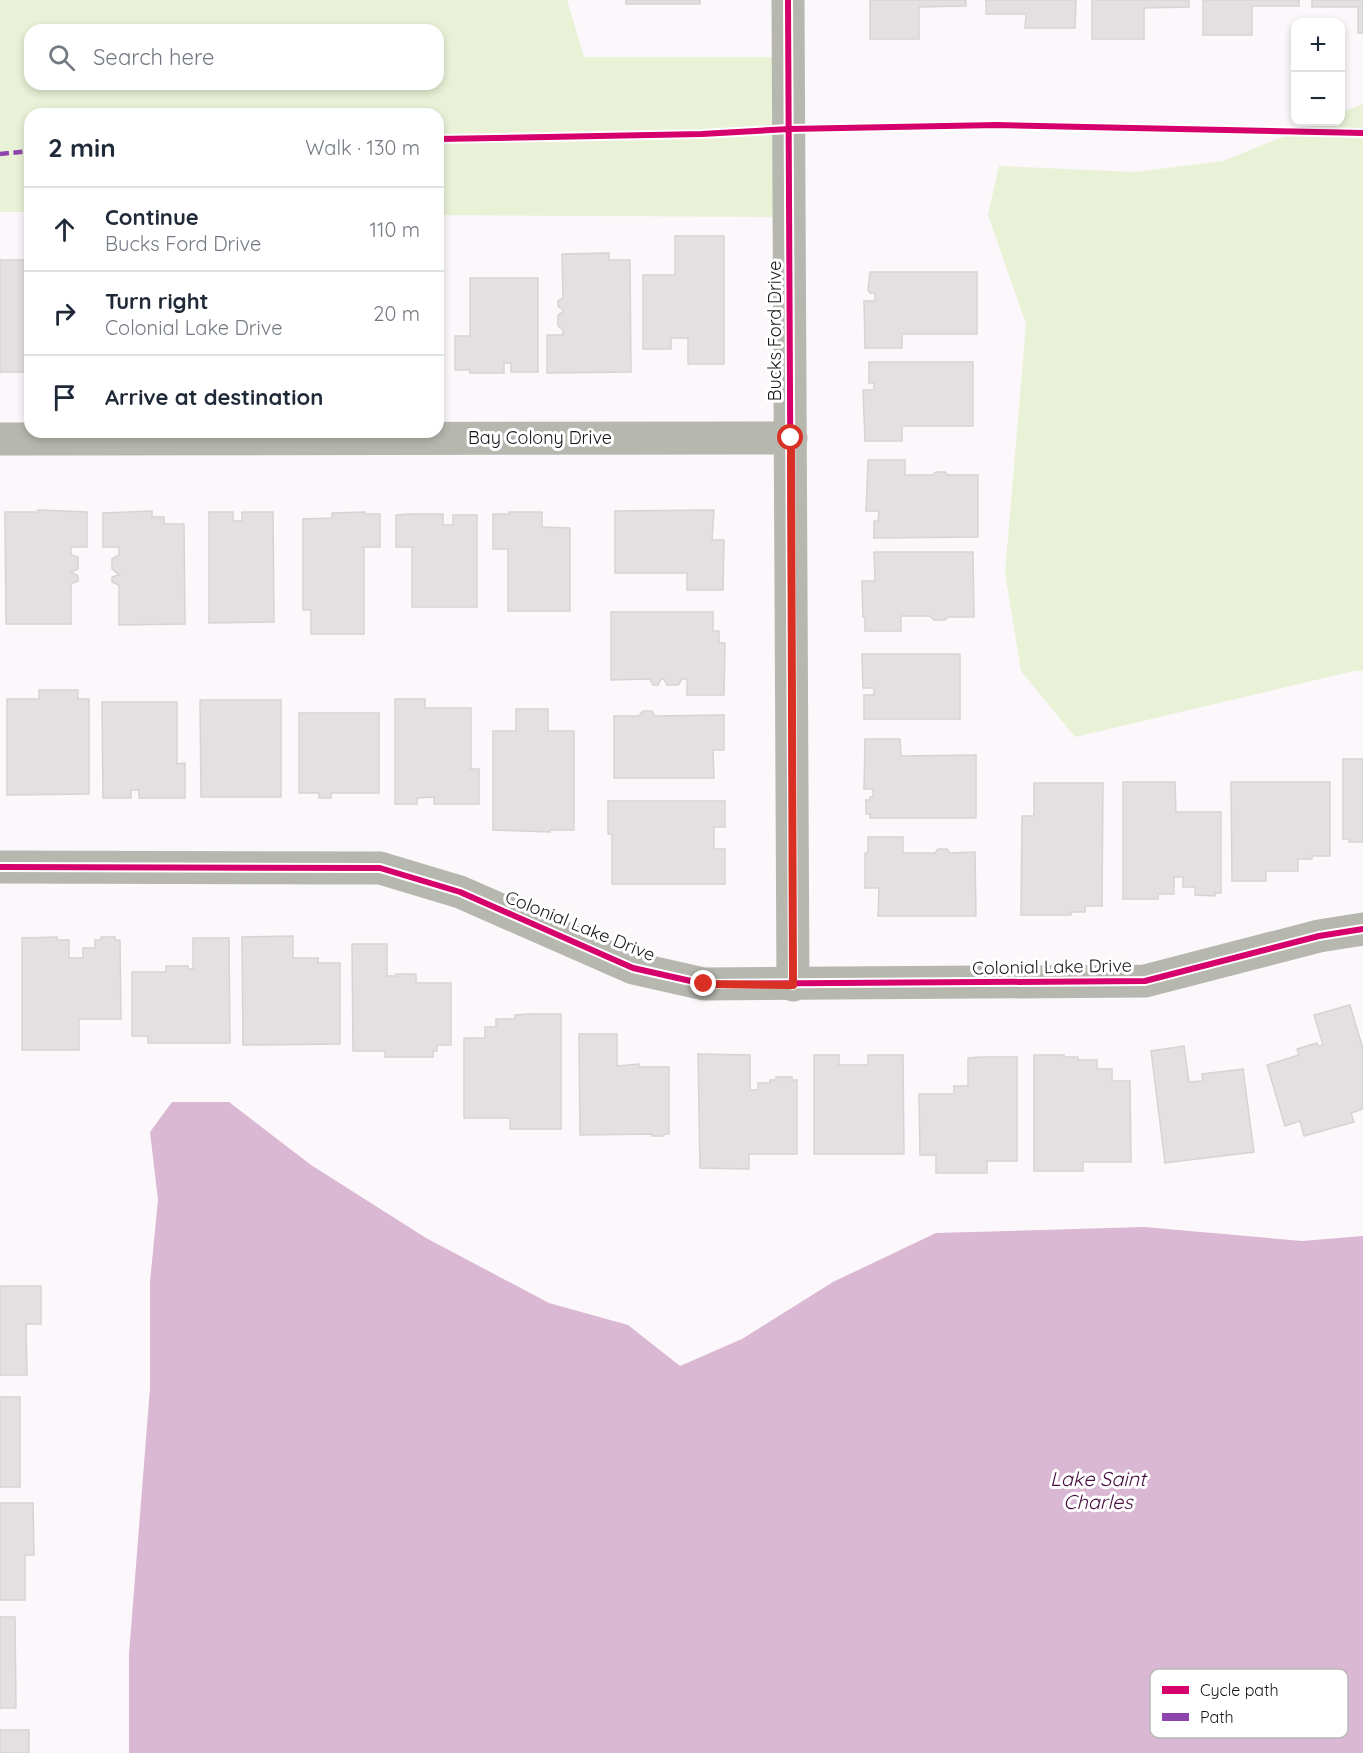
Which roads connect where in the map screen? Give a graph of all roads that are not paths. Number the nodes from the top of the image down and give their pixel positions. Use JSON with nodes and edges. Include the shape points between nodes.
{"nodes":[{"id":1,"x":788,"y":0,"type":"edge"},
{"id":2,"x":791,"y":438,"type":"junction"},
{"id":3,"x":0,"y":439,"type":"edge"},
{"id":4,"x":0,"y":867,"type":"edge"},
{"id":5,"x":1363,"y":929,"type":"edge"},
{"id":6,"x":793,"y":985,"type":"junction"}],
"edges":[{"from":1,"to":2,"type":"street","name":"Bucks Ford Drive"},
{"from":2,"to":3,"type":"street","name":"Bay Colony Drive"},
{"from":2,"to":6,"type":"street","name":"Bucks Ford Drive"},
{"from":4,"to":6,"type":"street","name":"Colonial Lake Drive","via":[[380,868],[460,892],[633,968],[704,984]]},
{"from":5,"to":6,"type":"street","name":"Colonial Lake Drive","via":[[1319,936],[1145,981]]}]}
